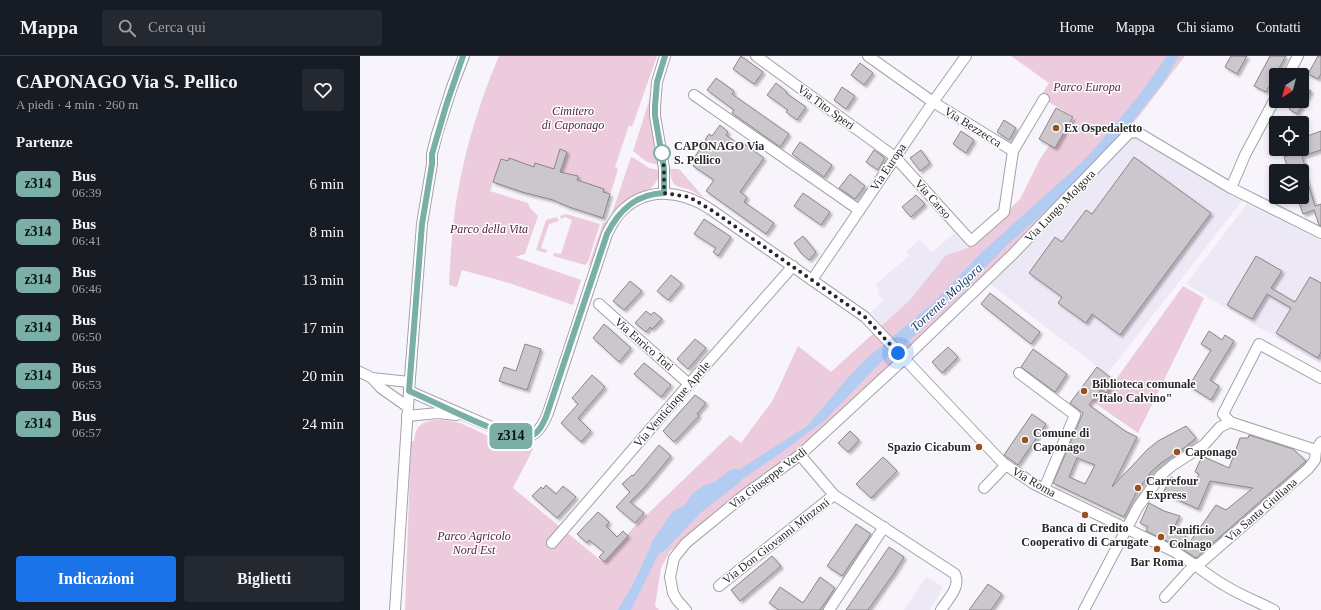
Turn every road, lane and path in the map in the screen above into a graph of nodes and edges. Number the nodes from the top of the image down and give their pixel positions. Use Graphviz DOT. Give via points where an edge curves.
graph roads {
  1 [pos="464,56"];
  2 [pos="665,56"];
  3 [pos="756,56"];
  4 [pos="868,56"];
  5 [pos="966,56"];
  6 [pos="1298,56"];
  7 [pos="1292,68"];
  8 [pos="694,95"];
  9 [pos="1044,99"];
  10 [pos="933,102"];
  11 [pos="1270,108"];
  12 [pos="1013,151"];
  13 [pos="895,157"];
  14 [pos="1231,188"];
  15 [pos="664,193"];
  16 [pos="859,210"];
  17 [pos="1321,233"];
  18 [pos="793,266"];
  19 [pos="812,280"];
  20 [pos="598,304"];
  21 [pos="901,356"];
  22 [pos="360,372"];
  23 [pos="1019,373"];
  24 [pos="372,378"];
  25 [pos="1321,378"];
  26 [pos="689,384"];
  27 [pos="409,386"];
  28 [pos="408,412"];
  29 [pos="468,417"];
  30 [pos="1230,422"];
  31 [pos="1318,446"];
  32 [pos="800,455"];
  33 [pos="1006,465"];
  34 [pos="984,488"];
  35 [pos="1044,489"];
  36 [pos="834,495"];
  37 [pos="884,527"];
  38 [pos="1126,528"];
  39 [pos="552,543"];
  40 [pos="1196,565"];
  41 [pos="719,586"];
  42 [pos="1165,596"];
  43 [pos="396,608"];
  44 [pos="686,610"];
  45 [pos="829,610"];
  46 [pos="941,610"];
  47 [pos="1084,610"];
  48 [pos="1274,610"];
  1 -- 27 [label="street" via="432,154 422,224"];
  2 -- 15 [label="street" via="657,82 655,106 664,168"];
  3 -- 13 [label="street, Via Tito Speri"];
  4 -- 10 [label="street, Via Bezzecca"];
  5 -- 10 [label="street, Via Europa"];
  6 -- 7 [label="street"];
  8 -- 16 [label="street"];
  9 -- 12 [label="street"];
  10 -- 12 [label="street, Via Bezzecca"];
  10 -- 13 [label="street, Via Europa"];
  11 -- 14 [label="street"];
  12 -- 13 [label="street, Via Carso" via="1004,212 971,241"];
  13 -- 16 [label="street, Via Europa"];
  14 -- 17 [label="street, Via Lungo Molgora"];
  14 -- 21 [label="street, Via Lungo Molgora" via="1137,132 1129,133 1012,255"];
  15 -- 18 [label="street, Via Roma" via="689,197"];
  15 -- 29 [label="street" via="639,199 628,206 613,222 548,413 538,431 528,437 514,436"];
  16 -- 19 [label="street, Via Europa"];
  18 -- 19 [label="street, Via Roma"];
  18 -- 26 [label="street, Via Venticinque Aprile"];
  19 -- 21 [label="street, Via Roma" via="865,317"];
  20 -- 26 [label="street, Via Enrico Toti"];
  21 -- 32 [label="street, Via Giuseppe Verdi"];
  21 -- 33 [label="street, Via Roma"];
  22 -- 24 [label="street"];
  23 -- 35 [label="street" via="1075,415"];
  24 -- 27 [label="street"];
  24 -- 28 [label="street"];
  25 -- 30 [label="street" via="1259,344 1223,414"];
  26 -- 39 [label="street, Via Venticinque Aprile"];
  27 -- 28 [label="street"];
  27 -- 29 [label="street"];
  28 -- 29 [label="street"];
  28 -- 43 [label="street"];
  30 -- 31 [label="street"];
  30 -- 38 [label="street" via="1220,427 1204,445 1173,464 1161,475 1144,496"];
  31 -- 40 [label="street, Via Santa Giuliana" via="1315,460 1308,469"];
  32 -- 36 [label="street"];
  32 -- 44 [label="street, Via Giuseppe Verdi" via="747,493 679,550 672,562 670,577 673,593"];
  33 -- 34 [label="street"];
  33 -- 35 [label="street, Via Roma"];
  35 -- 38 [label="street, Via Roma"];
  36 -- 37 [label="street"];
  36 -- 41 [label="street, Via Don Giovanni Minzoni"];
  37 -- 45 [label="street"];
  37 -- 46 [label="street" via="955,574 958,580 956,587"];
  38 -- 40 [label="street, Via Roma"];
  38 -- 47 [label="street"];
  40 -- 42 [label="street, Via Santa Giuliana"];
  40 -- 48 [label="street, Via Roma" via="1225,586"];
}
